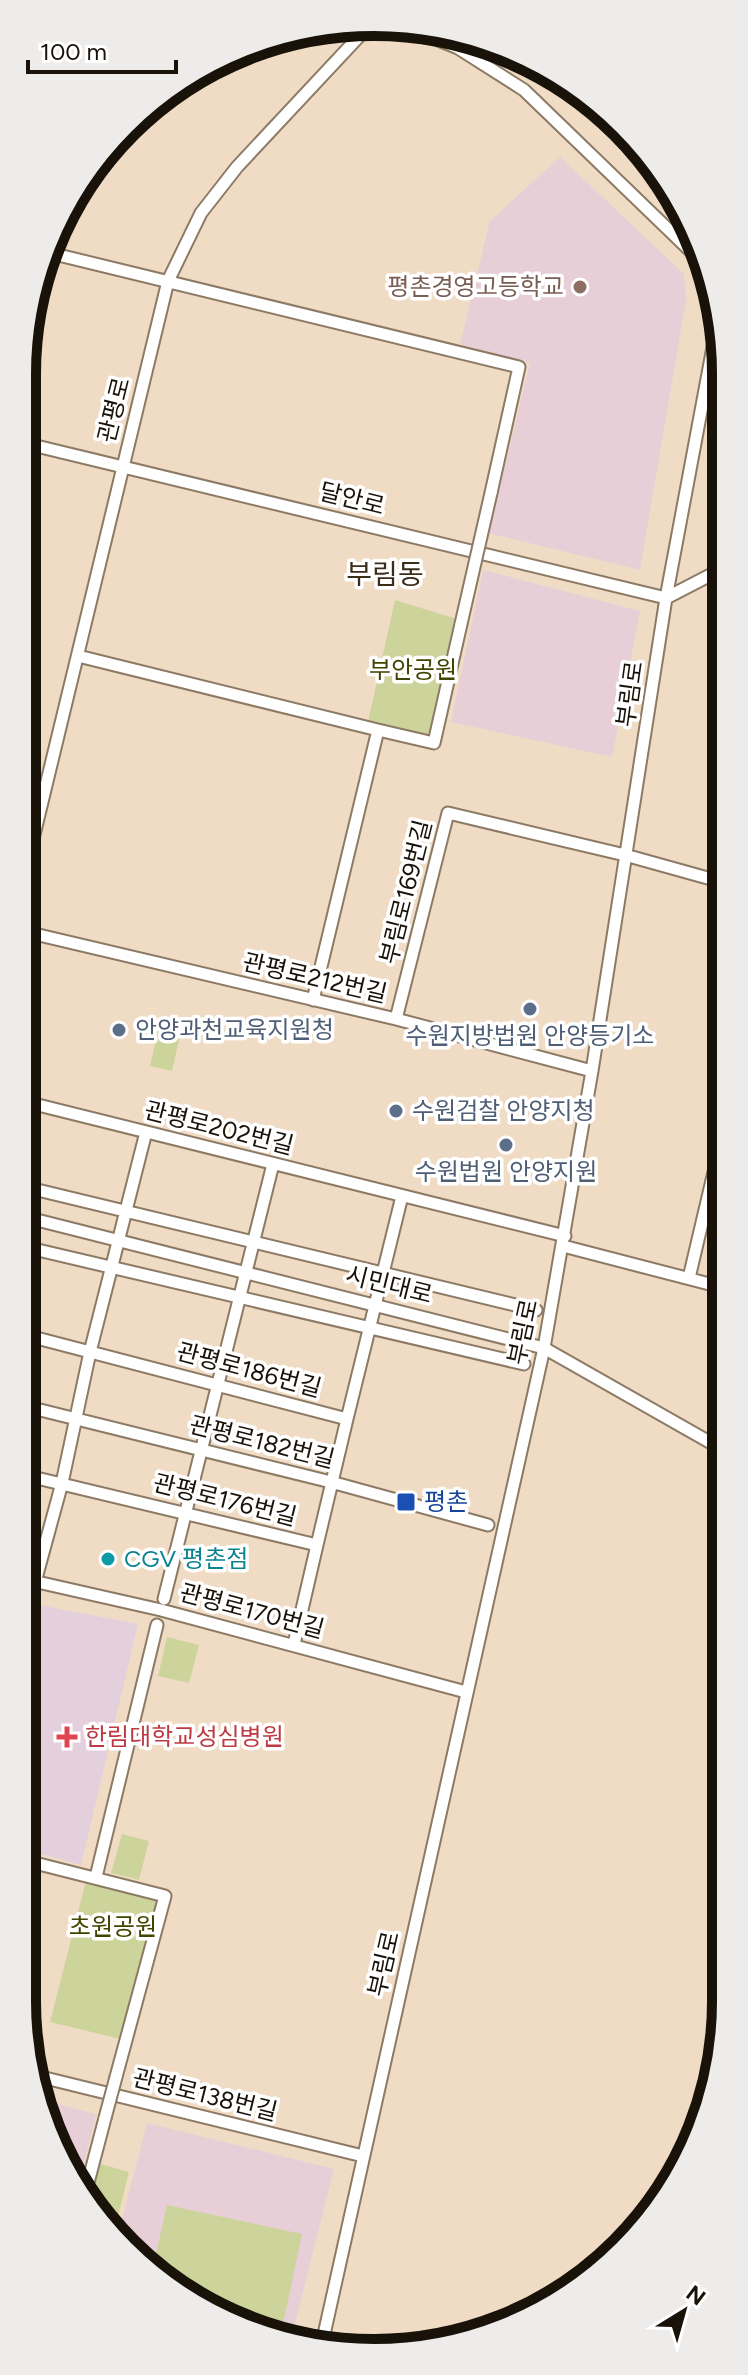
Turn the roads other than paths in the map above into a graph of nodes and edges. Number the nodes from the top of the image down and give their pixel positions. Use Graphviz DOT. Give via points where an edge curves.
graph roads {
  1 [pos="359,37"];
  2 [pos="451,45"];
  3 [pos="687,248"];
  4 [pos="58,255"];
  5 [pos="168,281"];
  6 [pos="711,357"];
  7 [pos="36,446"];
  8 [pos="123,466"];
  9 [pos="712,574"];
  10 [pos="666,598"];
  11 [pos="78,656"];
  12 [pos="378,730"];
  13 [pos="36,827"];
  14 [pos="625,855"];
  15 [pos="712,879"];
  16 [pos="36,934"];
  17 [pos="313,1000"];
  18 [pos="396,1019"];
  19 [pos="592,1071"];
  20 [pos="36,1104"];
  21 [pos="146,1132"];
  22 [pos="273,1164"];
  23 [pos="712,1180"];
  24 [pos="36,1190"];
  25 [pos="402,1196"];
  26 [pos="126,1211"];
  27 [pos="36,1220"];
  28 [pos="118,1241"];
  29 [pos="564,1241"];
  30 [pos="253,1242"];
  31 [pos="36,1250"];
  32 [pos="111,1267"];
  33 [pos="246,1272"];
  34 [pos="384,1274"];
  35 [pos="689,1278"];
  36 [pos="712,1284"];
  37 [pos="240,1297"];
  38 [pos="377,1305"];
  39 [pos="536,1310"];
  40 [pos="370,1328"];
  41 [pos="36,1338"];
  42 [pos="544,1348"];
  43 [pos="90,1352"];
  44 [pos="524,1364"];
  45 [pos="219,1386"];
  46 [pos="36,1409"];
  47 [pos="74,1418"];
  48 [pos="347,1419"];
  49 [pos="712,1443"];
  50 [pos="203,1450"];
  51 [pos="36,1478"];
  52 [pos="331,1482"];
  53 [pos="62,1483"];
  54 [pos="186,1514"];
  55 [pos="488,1525"];
  56 [pos="317,1545"];
  57 [pos="36,1563"];
  58 [pos="36,1582"];
  59 [pos="164,1599"];
  60 [pos="157,1625"];
  61 [pos="294,1644"];
  62 [pos="466,1692"];
  63 [pos="36,1863"];
  64 [pos="96,1877"];
  65 [pos="45,2078"];
  66 [pos="363,2156"];
  67 [pos="88,2182"];
  68 [pos="324,2335"];
  1 -- 5 [label="street, 관평로" via="201,213"];
  2 -- 3 [label="street" via="524,90"];
  4 -- 5 [label="street"];
  5 -- 8 [label="street, 관평로"];
  5 -- 12 [label="street, bridge" via="519,367 434,743"];
  6 -- 10 [label="street, 부림로"];
  7 -- 8 [label="street, 달안로"];
  8 -- 10 [label="street, 달안로"];
  8 -- 11 [label="street, 관평로"];
  9 -- 10 [label="street"];
  10 -- 14 [label="street, 부림로"];
  11 -- 12 [label="street"];
  11 -- 13 [label="street, 관평로"];
  12 -- 17 [label="street"];
  14 -- 15 [label="street"];
  14 -- 18 [label="street, 부림로169번길" via="448,813"];
  14 -- 19 [label="street, 부림로"];
  16 -- 17 [label="street, 관평로212번길"];
  17 -- 18 [label="street, 관평로212번길"];
  18 -- 19 [label="street, 관평로212번길"];
  19 -- 29 [label="street, 부림로"];
  20 -- 21 [label="street, 관평로202번길"];
  21 -- 22 [label="street, 관평로202번길"];
  21 -- 26 [label="street"];
  22 -- 25 [label="street, 관평로202번길"];
  22 -- 30 [label="street"];
  23 -- 35 [label="street"];
  24 -- 26 [label="street"];
  25 -- 29 [label="street, 관평로202번길"];
  25 -- 34 [label="street"];
  26 -- 28 [label="street"];
  26 -- 30 [label="street"];
  27 -- 28 [label="street, 시민대로"];
  28 -- 32 [label="street"];
  28 -- 33 [label="street, 시민대로"];
  29 -- 35 [label="street, 관평로202번길"];
  29 -- 42 [label="street, 부림로"];
  30 -- 33 [label="street"];
  30 -- 34 [label="street"];
  31 -- 32 [label="street"];
  32 -- 37 [label="street"];
  32 -- 43 [label="street"];
  33 -- 37 [label="street"];
  33 -- 38 [label="street, 시민대로"];
  34 -- 38 [label="street"];
  34 -- 39 [label="street"];
  35 -- 36 [label="street, 관평로202번길"];
  37 -- 40 [label="street"];
  37 -- 45 [label="street"];
  38 -- 40 [label="street, 관평로186번길"];
  38 -- 42 [label="street, 시민대로"];
  40 -- 44 [label="street"];
  40 -- 48 [label="street, 관평로186번길"];
  41 -- 43 [label="street, 관평로186번길"];
  42 -- 49 [label="street, 시민대로"];
  42 -- 62 [label="street, 부림로"];
  43 -- 45 [label="street, 관평로186번길"];
  43 -- 47 [label="street"];
  45 -- 48 [label="street, 관평로186번길"];
  45 -- 50 [label="street"];
  46 -- 47 [label="street, 관평로182번길"];
  47 -- 50 [label="street, 관평로182번길"];
  47 -- 53 [label="street"];
  48 -- 52 [label="street"];
  50 -- 52 [label="street, 관평로182번길"];
  50 -- 54 [label="street"];
  51 -- 53 [label="street, 관평로176번길"];
  52 -- 55 [label="street, 관평로182번길"];
  52 -- 56 [label="street"];
  53 -- 54 [label="street, 관평로176번길"];
  53 -- 57 [label="street"];
  54 -- 56 [label="street, 관평로176번길"];
  54 -- 59 [label="street"];
  56 -- 61 [label="street, 관평로176번길"];
  58 -- 61 [label="street, 관평로170번길"];
  60 -- 64 [label="street"];
  61 -- 62 [label="street, 관평로170번길"];
  62 -- 66 [label="street, 부림로"];
  63 -- 64 [label="street"];
  64 -- 67 [label="street, bridge" via="165,1896"];
  65 -- 66 [label="street, 관평로138번길"];
  66 -- 68 [label="street, 부림로"];
}
